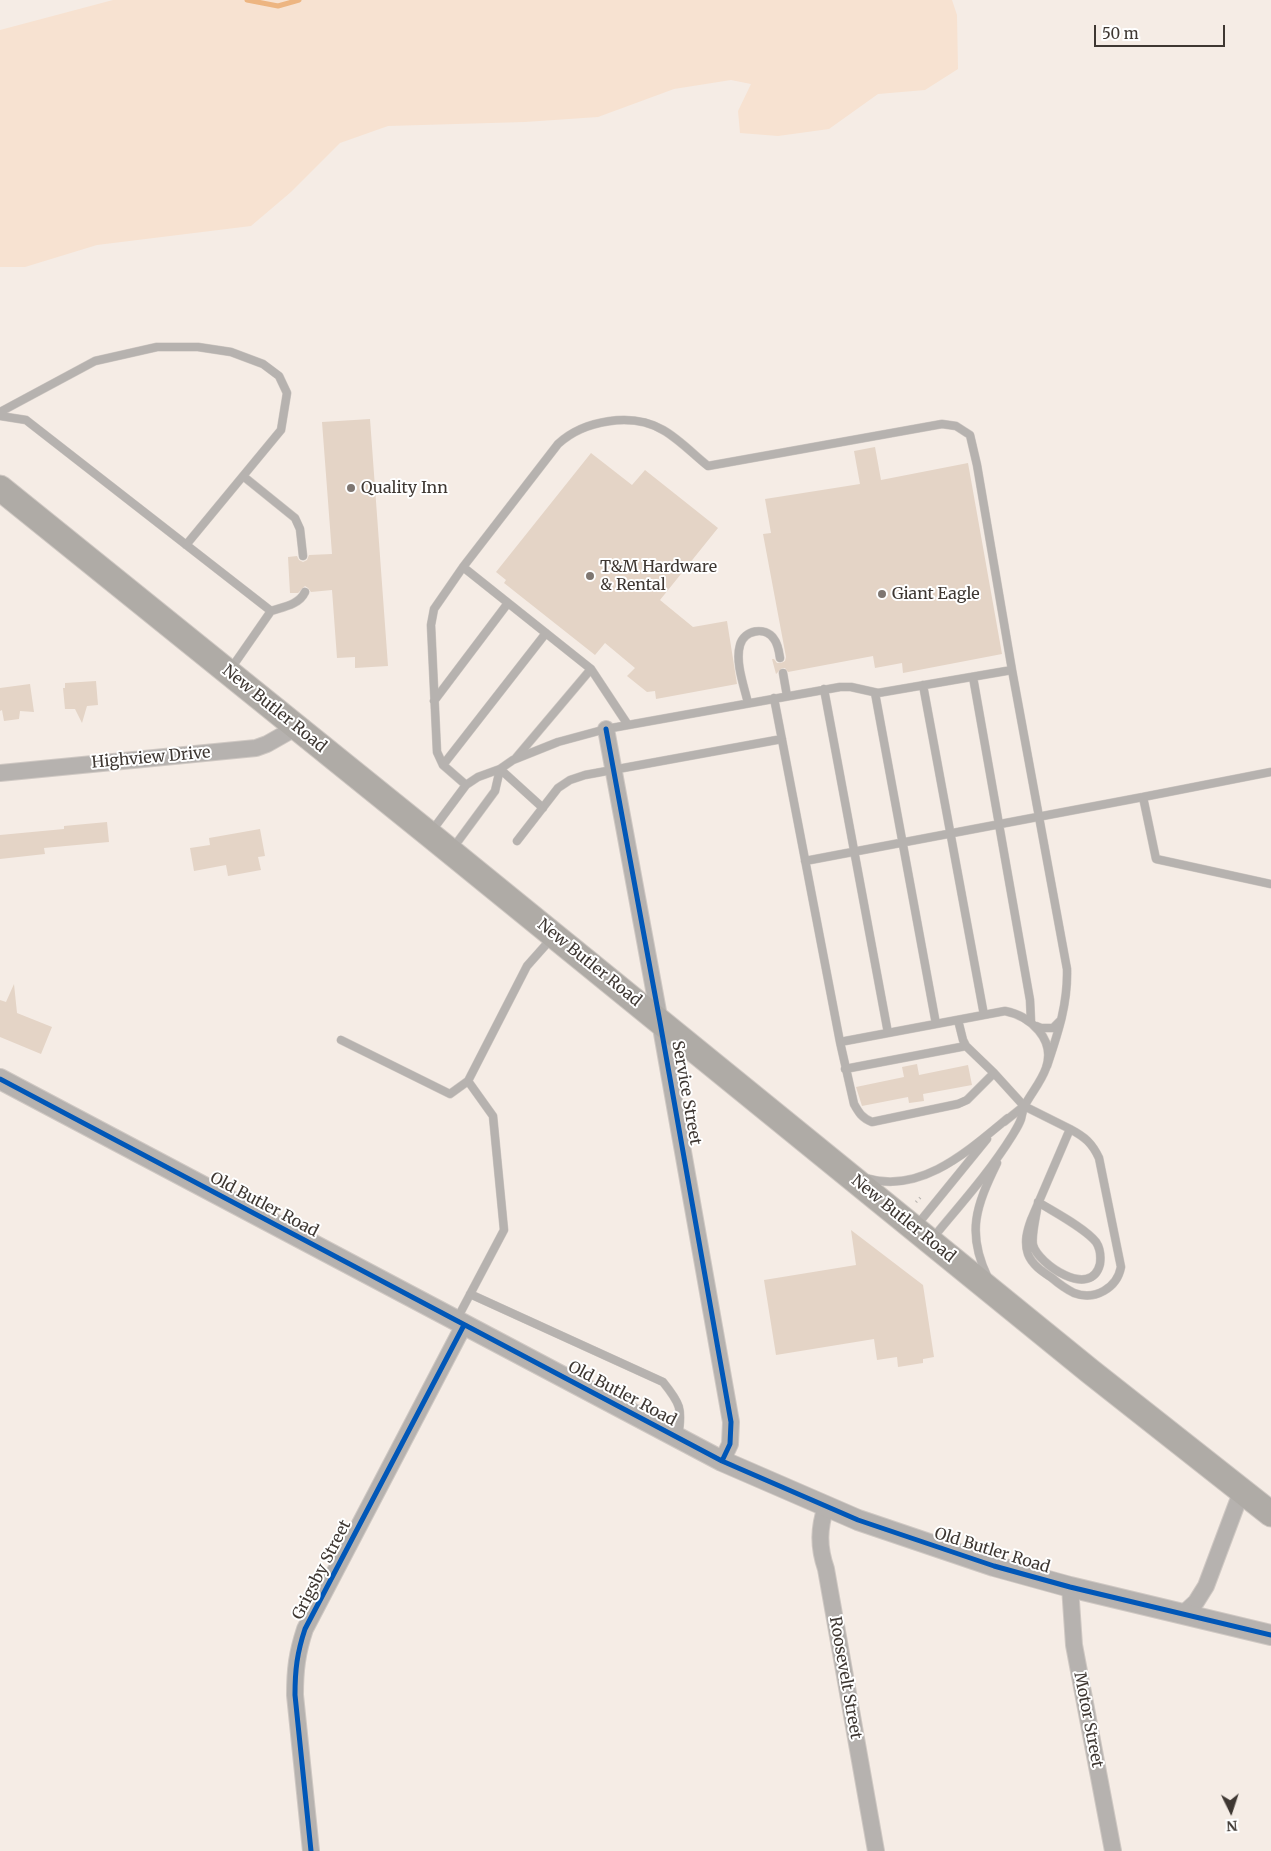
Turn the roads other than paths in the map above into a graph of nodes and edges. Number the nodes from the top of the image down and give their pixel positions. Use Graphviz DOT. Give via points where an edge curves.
graph roads {
  1 [pos="0,412"];
  2 [pos="0,416"];
  3 [pos="243,476"];
  4 [pos="0,488"];
  5 [pos="186,545"];
  6 [pos="303,556"];
  7 [pos="463,567"];
  8 [pos="305,592"];
  9 [pos="508,603"];
  10 [pos="271,611"];
  11 [pos="546,633"];
  12 [pos="780,658"];
  13 [pos="591,668"];
  14 [pos="1012,670"];
  15 [pos="228,672"];
  16 [pos="783,673"];
  17 [pos="972,677"];
  18 [pos="923,686"];
  19 [pos="824,689"];
  20 [pos="875,693"];
  21 [pos="787,696"];
  22 [pos="774,698"];
  23 [pos="434,701"];
  24 [pos="748,703"];
  25 [pos="628,725"];
  26 [pos="297,727"];
  27 [pos="606,729"];
  28 [pos="782,739"];
  29 [pos="513,760"];
  30 [pos="443,765"];
  31 [pos="500,769"];
  32 [pos="614,770"];
  33 [pos="1271,772"];
  34 [pos="0,773"];
  35 [pos="466,785"];
  36 [pos="1143,797"];
  37 [pos="543,808"];
  38 [pos="1039,816"];
  39 [pos="999,824"];
  40 [pos="950,833"];
  41 [pos="429,834"];
  42 [pos="517,841"];
  43 [pos="902,842"];
  44 [pos="450,851"];
  45 [pos="854,852"];
  46 [pos="805,861"];
  47 [pos="1271,884"];
  48 [pos="554,936"];
  49 [pos="984,1015"];
  50 [pos="1062,1018"];
  51 [pos="958,1020"];
  52 [pos="660,1022"];
  53 [pos="1033,1023"];
  54 [pos="936,1024"];
  55 [pos="888,1033"];
  56 [pos="341,1040"];
  57 [pos="840,1042"];
  58 [pos="966,1046"];
  59 [pos="1047,1066"];
  60 [pos="845,1069"];
  61 [pos="994,1073"];
  62 [pos="0,1079"];
  63 [pos="468,1081"];
  64 [pos="1024,1106"];
  65 [pos="1008,1118"];
  66 [pos="1070,1129"];
  67 [pos="1007,1144"];
  68 [pos="834,1162"];
  69 [pos="1038,1202"];
  70 [pos="922,1235"];
  71 [pos="470,1294"];
  72 [pos="1013,1309"];
  73 [pos="460,1322"];
  74 [pos="678,1438"];
  75 [pos="722,1461"];
  76 [pos="1242,1490"];
  77 [pos="826,1506"];
  78 [pos="1271,1514"];
  79 [pos="1070,1587"];
  80 [pos="1183,1614"];
  81 [pos="1271,1634"];
  82 [pos="311,1851"];
  83 [pos="876,1851"];
  84 [pos="1113,1851"];
  1 -- 3 [label="lane" via="95,360 156,347 198,347 231,352 263,364 279,376 287,393 281,430"];
  2 -- 5 [label="lane" via="26,420"];
  3 -- 5 [label="lane"];
  3 -- 6 [label="lane" via="295,518 300,529"];
  4 -- 15 [label="main road, New Butler Road"];
  5 -- 10 [label="lane"];
  7 -- 9 [label="lane"];
  7 -- 14 [label="lane" via="558,444 580,429 615,420 647,423 664,430 708,466 942,424 956,426 970,435 977,465"];
  7 -- 23 [label="lane" via="434,609 431,625"];
  8 -- 10 [label="lane" via="291,605"];
  9 -- 11 [label="lane"];
  9 -- 23 [label="lane"];
  10 -- 15 [label="lane"];
  11 -- 13 [label="lane"];
  11 -- 30 [label="lane"];
  12 -- 24 [label="lane" via="775,640 769,634 754,631 741,641 739,657"];
  13 -- 25 [label="lane"];
  13 -- 29 [label="lane"];
  14 -- 17 [label="lane"];
  14 -- 38 [label="lane"];
  15 -- 26 [label="main road, New Butler Road"];
  16 -- 21 [label="lane"];
  17 -- 18 [label="lane"];
  17 -- 39 [label="lane"];
  18 -- 20 [label="lane"];
  18 -- 40 [label="lane"];
  19 -- 20 [label="lane" via="851,687"];
  19 -- 21 [label="lane"];
  19 -- 45 [label="lane"];
  20 -- 43 [label="lane"];
  21 -- 22 [label="lane"];
  22 -- 24 [label="lane"];
  22 -- 28 [label="lane"];
  23 -- 30 [label="lane" via="437,752"];
  24 -- 25 [label="lane"];
  25 -- 27 [label="lane"];
  26 -- 34 [label="street, Highview Drive" via="256,748"];
  26 -- 41 [label="main road, New Butler Road"];
  27 -- 29 [label="lane" via="558,742"];
  27 -- 32 [label="street, Service Street"];
  28 -- 32 [label="lane"];
  28 -- 46 [label="lane"];
  29 -- 31 [label="lane"];
  30 -- 35 [label="lane"];
  31 -- 35 [label="lane"];
  31 -- 37 [label="lane"];
  31 -- 44 [label="lane" via="495,791"];
  32 -- 37 [label="lane" via="570,780 558,788"];
  32 -- 52 [label="street, Service Street"];
  33 -- 36 [label="lane"];
  35 -- 41 [label="lane"];
  36 -- 38 [label="lane"];
  36 -- 47 [label="lane" via="1156,859"];
  37 -- 42 [label="lane"];
  38 -- 39 [label="lane"];
  38 -- 50 [label="lane" via="1067,969 1068,986"];
  39 -- 40 [label="lane"];
  39 -- 53 [label="lane"];
  40 -- 43 [label="lane"];
  40 -- 49 [label="lane"];
  41 -- 44 [label="main road, New Butler Road"];
  43 -- 45 [label="lane"];
  43 -- 54 [label="lane"];
  44 -- 48 [label="main road, New Butler Road"];
  45 -- 46 [label="lane"];
  45 -- 55 [label="lane"];
  46 -- 57 [label="lane"];
  48 -- 52 [label="main road, New Butler Road"];
  48 -- 63 [label="lane" via="528,966"];
  49 -- 51 [label="lane"];
  49 -- 53 [label="lane" via="1005,1010"];
  50 -- 53 [label="lane" via="1053,1028 1041,1028"];
  50 -- 59 [label="lane"];
  51 -- 54 [label="lane"];
  51 -- 58 [label="lane"];
  52 -- 68 [label="main road, New Butler Road"];
  52 -- 75 [label="street, Service Street" via="730,1422 730,1444"];
  53 -- 59 [label="lane" via="1045,1041"];
  54 -- 55 [label="lane"];
  55 -- 57 [label="lane"];
  56 -- 63 [label="lane" via="450,1094"];
  57 -- 60 [label="lane"];
  58 -- 60 [label="lane"];
  58 -- 61 [label="lane"];
  59 -- 64 [label="lane"];
  60 -- 61 [label="lane" via="858,1113 872,1122 958,1104 967,1100"];
  61 -- 64 [label="lane"];
  62 -- 73 [label="street, Old Butler Road"];
  63 -- 71 [label="lane" via="493,1116 504,1230"];
  64 -- 65 [label="lane"];
  64 -- 66 [label="lane"];
  64 -- 67 [label="lane"];
  65 -- 68 [label="lane" via="963,1154 936,1171 912,1179 873,1180 856,1175"];
  65 -- 70 [label="lane" via="991,1134"];
  66 -- 69 [label="lane"];
  66 -- 69 [label="lane" via="1087,1138 1099,1158 1122,1267 1113,1285 1095,1294 1075,1293 1040,1270 1028,1254 1026,1233"];
  67 -- 70 [label="lane"];
  67 -- 72 [label="lane" via="986,1185 974,1230 981,1264 997,1291"];
  68 -- 70 [label="main road, New Butler Road"];
  69 -- 69 [label="lane" via="1033,1235 1037,1252 1069,1278 1088,1279 1094,1275 1101,1258 1096,1242"];
  70 -- 72 [label="main road, New Butler Road"];
  71 -- 73 [label="lane"];
  71 -- 74 [label="lane" via="664,1382 676,1398 681,1416"];
  72 -- 76 [label="main road, New Butler Road"];
  73 -- 74 [label="street, Old Butler Road"];
  73 -- 82 [label="street, Grigsby Street" via="305,1629 298,1653 295,1695"];
  74 -- 75 [label="street, Old Butler Road"];
  75 -- 77 [label="street, Old Butler Road"];
  76 -- 78 [label="main road, New Butler Road"];
  76 -- 80 [label="street" via="1206,1586"];
  77 -- 79 [label="street, Old Butler Road" via="926,1544"];
  77 -- 83 [label="street, Roosevelt Street" via="819,1537"];
  79 -- 80 [label="street, Old Butler Road"];
  79 -- 84 [label="street, Motor Street" via="1074,1645"];
  80 -- 81 [label="street, Old Butler Road"];
}
